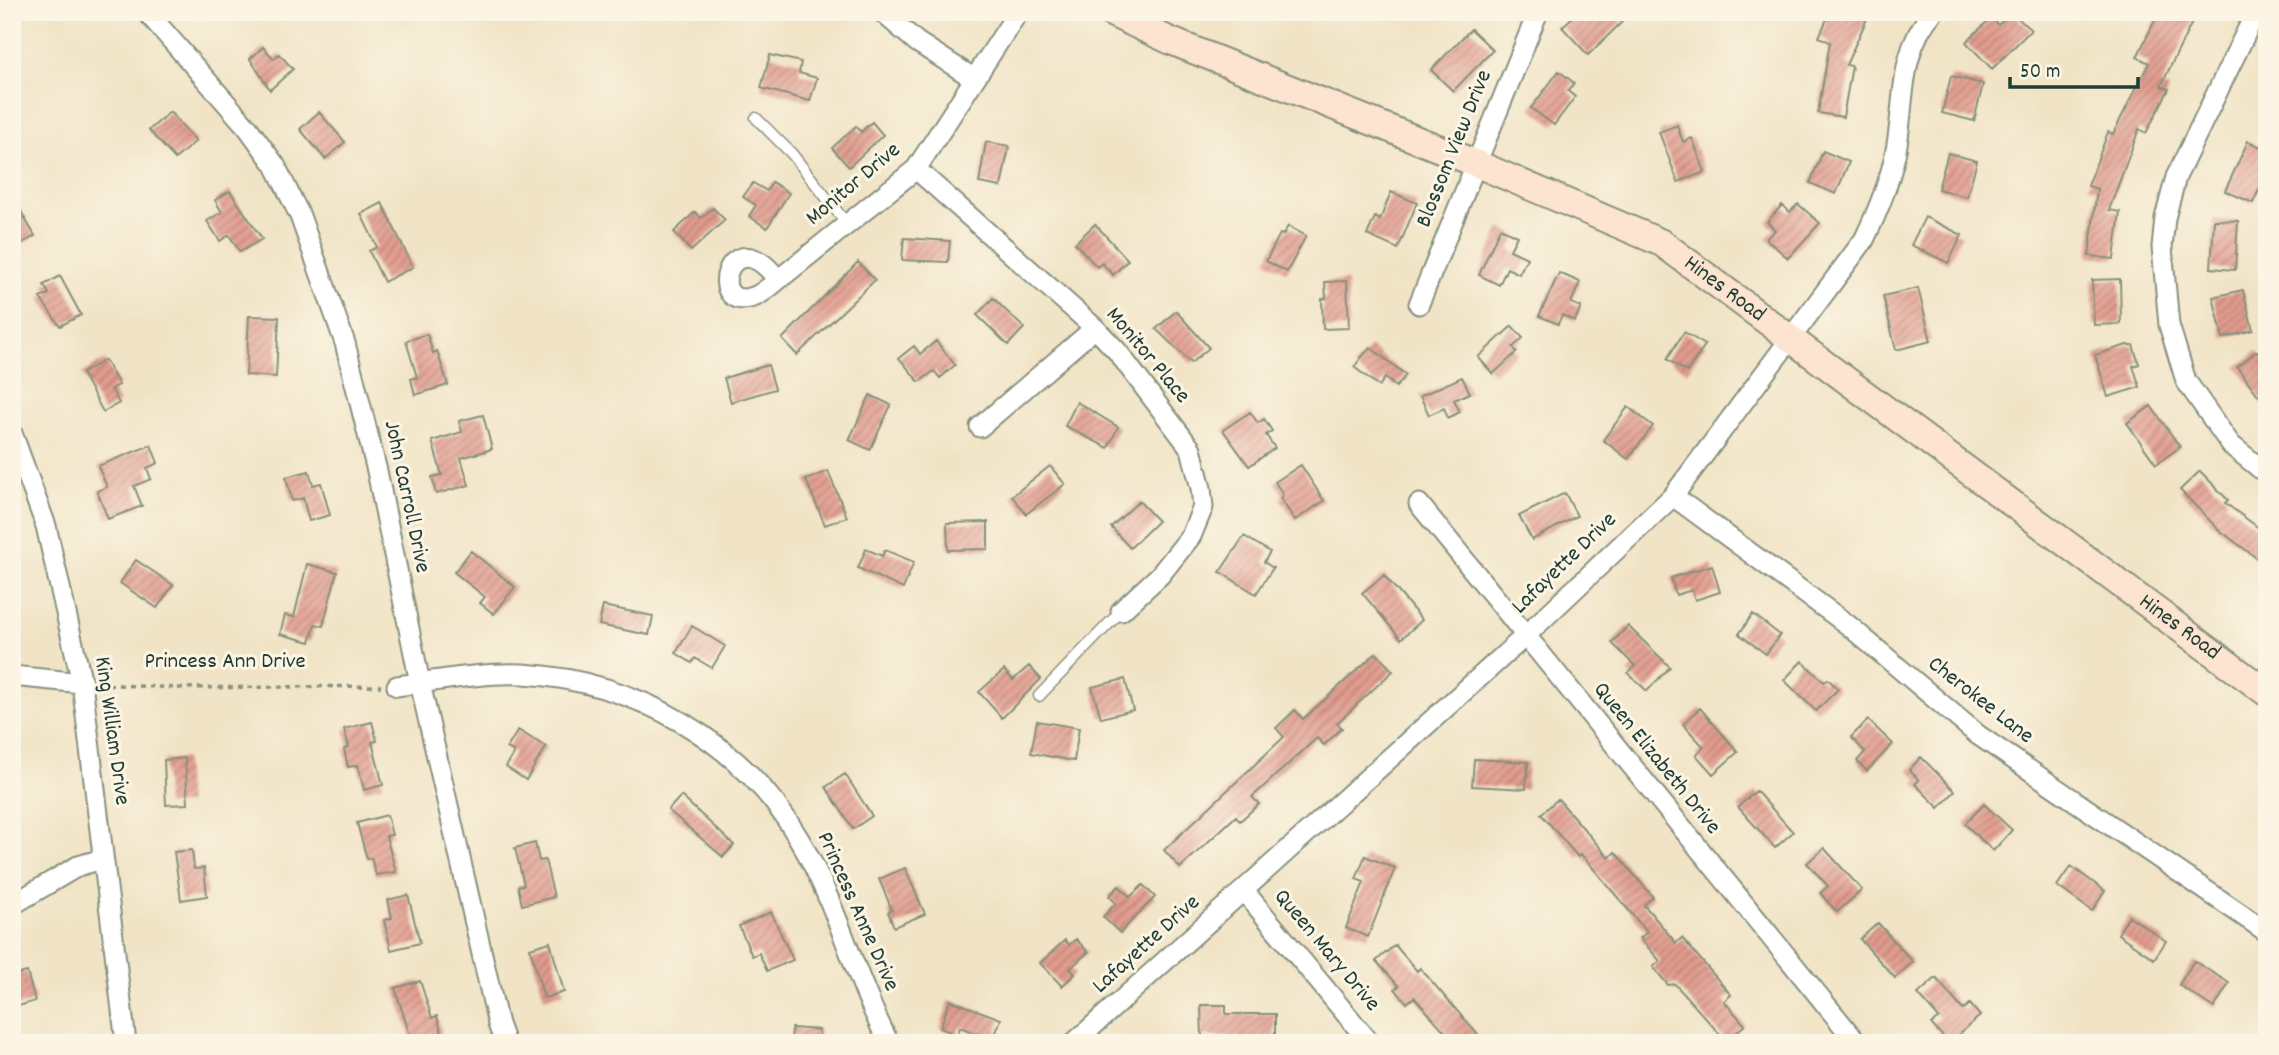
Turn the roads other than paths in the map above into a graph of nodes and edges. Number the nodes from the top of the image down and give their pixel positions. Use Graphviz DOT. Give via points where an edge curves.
graph roads {
  1 [pos="146,12"];
  2 [pos="881,12"];
  3 [pos="1018,12"];
  4 [pos="1109,12"];
  5 [pos="1538,12"];
  6 [pos="1934,12"];
  7 [pos="2256,12"];
  8 [pos="973,78"];
  9 [pos="756,118"];
  10 [pos="1475,163"];
  11 [pos="916,169"];
  12 [pos="847,224"];
  13 [pos="778,280"];
  14 [pos="1419,304"];
  15 [pos="1095,328"];
  16 [pos="1791,337"];
  17 [pos="980,427"];
  18 [pos="12,433"];
  19 [pos="2267,474"];
  20 [pos="1673,496"];
  21 [pos="1419,504"];
  22 [pos="1121,611"];
  23 [pos="1524,637"];
  24 [pos="12,676"];
  25 [pos="82,683"];
  26 [pos="420,683"];
  27 [pos="397,686"];
  28 [pos="2267,693"];
  29 [pos="1040,696"];
  30 [pos="102,859"];
  31 [pos="1244,891"];
  32 [pos="12,905"];
  33 [pos="2267,932"];
  34 [pos="126,1043"];
  35 [pos="505,1043"];
  36 [pos="889,1043"];
  37 [pos="1074,1043"];
  38 [pos="1370,1043"];
  39 [pos="1857,1043"];
  1 -- 26 [label="street, John Carroll Drive" via="248,128 275,165 300,216 345,343"];
  2 -- 8 [label="street"];
  3 -- 8 [label="street, Monitor Drive"];
  4 -- 10 [label="street, Hines Road"];
  5 -- 10 [label="street, Blossom View Drive"];
  6 -- 16 [label="street, Lafayette Drive" via="1924,23 1906,64 1895,154 1877,214 1864,240"];
  7 -- 19 [label="street" via="2176,177 2162,247 2169,325 2186,381 2231,445"];
  8 -- 11 [label="street, Monitor Drive"];
  9 -- 12 [label="lane"];
  10 -- 14 [label="street, Blossom View Drive"];
  10 -- 16 [label="street, Hines Road" via="1662,243"];
  11 -- 12 [label="street, Monitor Drive"];
  11 -- 15 [label="street, Monitor Place"];
  12 -- 13 [label="street, Monitor Drive"];
  15 -- 17 [label="street"];
  15 -- 22 [label="street, Monitor Place" via="1191,449 1203,508 1191,536 1160,575"];
  16 -- 20 [label="street, Lafayette Drive"];
  16 -- 28 [label="street, Hines Road"];
  18 -- 25 [label="street, King William Drive" via="47,526"];
  20 -- 23 [label="street, Lafayette Drive"];
  20 -- 33 [label="street, Cherokee Lane" via="1848,625 1978,735"];
  21 -- 23 [label="street, Queen Elizabeth Drive"];
  22 -- 29 [label="lane"];
  23 -- 31 [label="street, Lafayette Drive"];
  23 -- 39 [label="street, Queen Elizabeth Drive"];
  24 -- 25 [label="street"];
  25 -- 30 [label="street, King William Drive"];
  26 -- 27 [label="street, Princess Anne Drive"];
  26 -- 35 [label="street, John Carroll Drive"];
  26 -- 36 [label="street, Princess Anne Drive" via="522,674 596,685 658,708 721,748 771,798 799,839"];
  30 -- 32 [label="street" via="78,866"];
  30 -- 34 [label="street, King William Drive"];
  31 -- 37 [label="street, Lafayette Drive"];
  31 -- 38 [label="street, Queen Mary Drive"];
}
